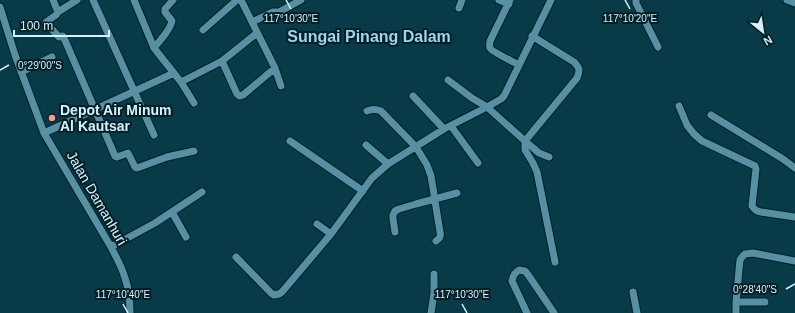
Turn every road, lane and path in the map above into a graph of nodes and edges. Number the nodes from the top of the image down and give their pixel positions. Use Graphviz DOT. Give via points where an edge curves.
graph roads {
  1 [pos="53,0"];
  2 [pos="77,0"];
  3 [pos="93,0"];
  4 [pos="134,0"];
  5 [pos="173,0"];
  6 [pos="236,0"];
  7 [pos="241,0"];
  8 [pos="300,0"];
  9 [pos="462,0"];
  10 [pos="499,0"];
  11 [pos="551,0"];
  12 [pos="636,0"];
  13 [pos="787,0"];
  14 [pos="510,2"];
  15 [pos="795,3"];
  16 [pos="0,7"];
  17 [pos="459,8"];
  18 [pos="58,12"];
  19 [pos="252,22"];
  20 [pos="203,30"];
  21 [pos="258,33"];
  22 [pos="532,36"];
  23 [pos="658,47"];
  24 [pos="154,48"];
  25 [pos="52,57"];
  26 [pos="222,61"];
  27 [pos="519,65"];
  28 [pos="275,68"];
  29 [pos="21,72"];
  30 [pos="174,73"];
  31 [pos="448,80"];
  32 [pos="181,82"];
  33 [pos="281,86"];
  34 [pos="135,92"];
  35 [pos="413,96"];
  36 [pos="194,103"];
  37 [pos="678,106"];
  38 [pos="487,107"];
  39 [pos="95,109"];
  40 [pos="367,111"];
  41 [pos="711,115"];
  42 [pos="448,127"];
  43 [pos="44,133"];
  44 [pos="154,135"];
  45 [pos="290,141"];
  46 [pos="525,141"];
  47 [pos="366,145"];
  48 [pos="416,147"];
  49 [pos="194,151"];
  50 [pos="549,158"];
  51 [pos="478,163"];
  52 [pos="388,164"];
  53 [pos="795,168"];
  54 [pos="363,191"];
  55 [pos="202,192"];
  56 [pos="457,193"];
  57 [pos="435,199"];
  58 [pos="172,212"];
  59 [pos="795,217"];
  60 [pos="317,224"];
  61 [pos="396,232"];
  62 [pos="331,234"];
  63 [pos="186,237"];
  64 [pos="436,241"];
  65 [pos="111,247"];
  66 [pos="236,257"];
  67 [pos="795,261"];
  68 [pos="555,262"];
  69 [pos="434,274"];
  70 [pos="633,292"];
  71 [pos="736,302"];
  72 [pos="765,302"];
  73 [pos="130,313"];
  74 [pos="431,313"];
  75 [pos="527,313"];
  76 [pos="554,313"];
  77 [pos="637,313"];
  78 [pos="736,313"];
  1 -- 18 [label="street"];
  2 -- 18 [label="street"];
  3 -- 34 [label="street"];
  4 -- 24 [label="street"];
  5 -- 24 [label="street" via="165,9 172,21 171,25"];
  6 -- 20 [label="street"];
  7 -- 19 [label="street"];
  8 -- 19 [label="street"];
  9 -- 17 [label="street"];
  10 -- 14 [label="street"];
  11 -- 22 [label="street"];
  12 -- 23 [label="street"];
  13 -- 15 [label="street"];
  14 -- 27 [label="street" via="490,41 490,48"];
  16 -- 29 [label="street, Jalan Damanhuri"];
  18 -- 39 [label="street" via="46,23 59,36 63,36"];
  19 -- 21 [label="street"];
  21 -- 26 [label="street"];
  21 -- 28 [label="street"];
  22 -- 27 [label="street"];
  22 -- 46 [label="street" via="574,62 579,72 577,78"];
  24 -- 30 [label="street"];
  25 -- 29 [label="street"];
  26 -- 28 [label="street" via="240,96"];
  26 -- 32 [label="street"];
  27 -- 38 [label="street" via="504,96"];
  28 -- 33 [label="street"];
  29 -- 43 [label="street, Jalan Damanhuri"];
  30 -- 32 [label="street"];
  30 -- 34 [label="street"];
  31 -- 38 [label="street"];
  32 -- 36 [label="street"];
  34 -- 39 [label="street"];
  34 -- 44 [label="street"];
  35 -- 42 [label="street"];
  37 -- 59 [label="street" via="694,134 702,141 755,166 752,206 756,211"];
  38 -- 42 [label="street"];
  38 -- 46 [label="street"];
  39 -- 43 [label="street"];
  39 -- 49 [label="street" via="115,156 128,152 136,168"];
  40 -- 48 [label="street" via="381,111"];
  41 -- 53 [label="street"];
  42 -- 48 [label="street"];
  42 -- 51 [label="street"];
  43 -- 65 [label="street, Jalan Damanhuri"];
  45 -- 54 [label="street"];
  46 -- 50 [label="street"];
  46 -- 68 [label="street" via="524,149 537,172"];
  47 -- 52 [label="street"];
  48 -- 52 [label="street"];
  48 -- 57 [label="street" via="430,170"];
  52 -- 54 [label="street" via="372,178"];
  54 -- 62 [label="street"];
  55 -- 58 [label="street"];
  56 -- 57 [label="street"];
  57 -- 61 [label="street" via="395,212 393,219"];
  57 -- 64 [label="street" via="440,236"];
  58 -- 63 [label="street"];
  58 -- 65 [label="street"];
  60 -- 62 [label="street"];
  62 -- 66 [label="street" via="279,294 270,293"];
  65 -- 73 [label="street, Jalan Damanhuri" via="126,278"];
  67 -- 71 [label="street" via="753,252 745,254 740,260"];
  69 -- 74 [label="street"];
  70 -- 77 [label="street"];
  71 -- 72 [label="street"];
  71 -- 78 [label="street"];
  75 -- 76 [label="street" via="512,281 515,272 519,270 525,271"];
}
